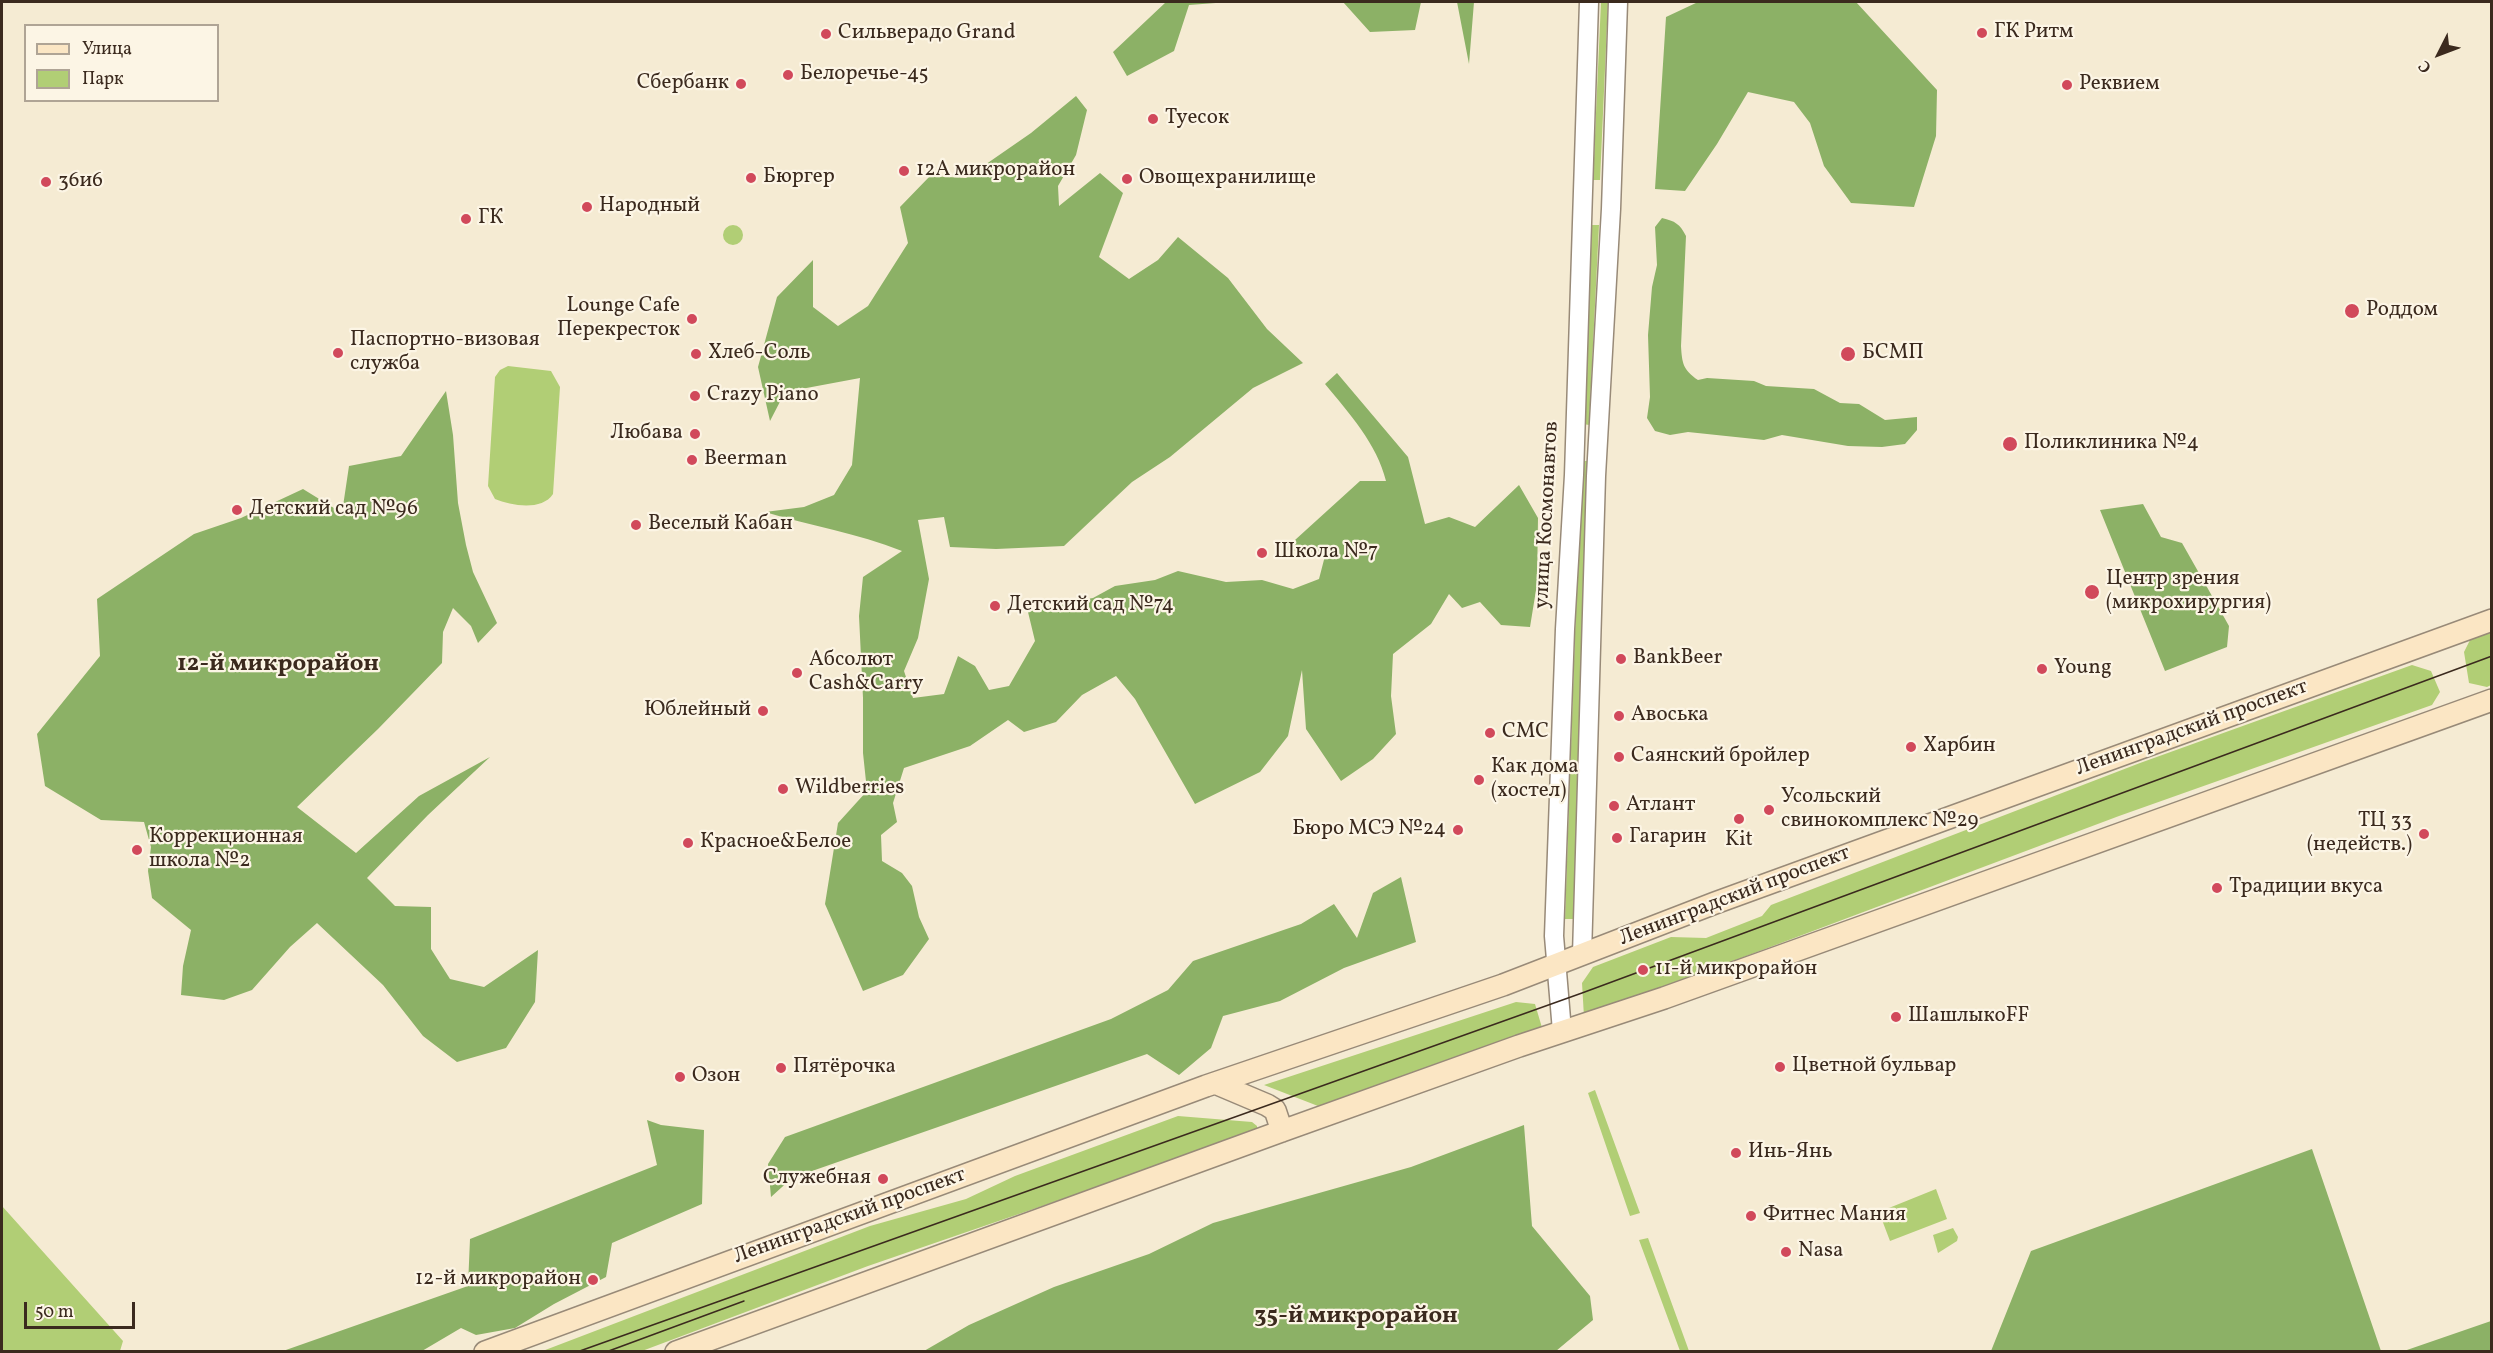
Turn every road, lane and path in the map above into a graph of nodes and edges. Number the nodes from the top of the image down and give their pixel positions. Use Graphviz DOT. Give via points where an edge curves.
graph roads {
  1 [pos="1589,2"];
  2 [pos="1618,2"];
  3 [pos="2492,620"];
  4 [pos="2492,700"];
  5 [pos="1582,955"];
  6 [pos="1557,965"];
  7 [pos="1562,1031"];
  8 [pos="1215,1083"];
  9 [pos="1282,1131"];
  10 [pos="485,1352"];
  11 [pos="676,1352"];
  1 -- 6 [label="street, улица Космонавтов" via="1554,936"];
  2 -- 5 [label="street" via="1596,476"];
  3 -- 5 [label="main road, Ленинградский проспект"];
  4 -- 7 [label="main road" via="1664,998"];
  5 -- 6 [label="main road, Ленинградский проспект"];
  6 -- 7 [label="street, улица Космонавтов"];
  6 -- 8 [label="main road, Ленинградский проспект"];
  7 -- 9 [label="main road"];
  8 -- 9 [label="main road" via="1275,1110"];
  8 -- 10 [label="main road, Ленинградский проспект"];
  9 -- 11 [label="main road"];
}
